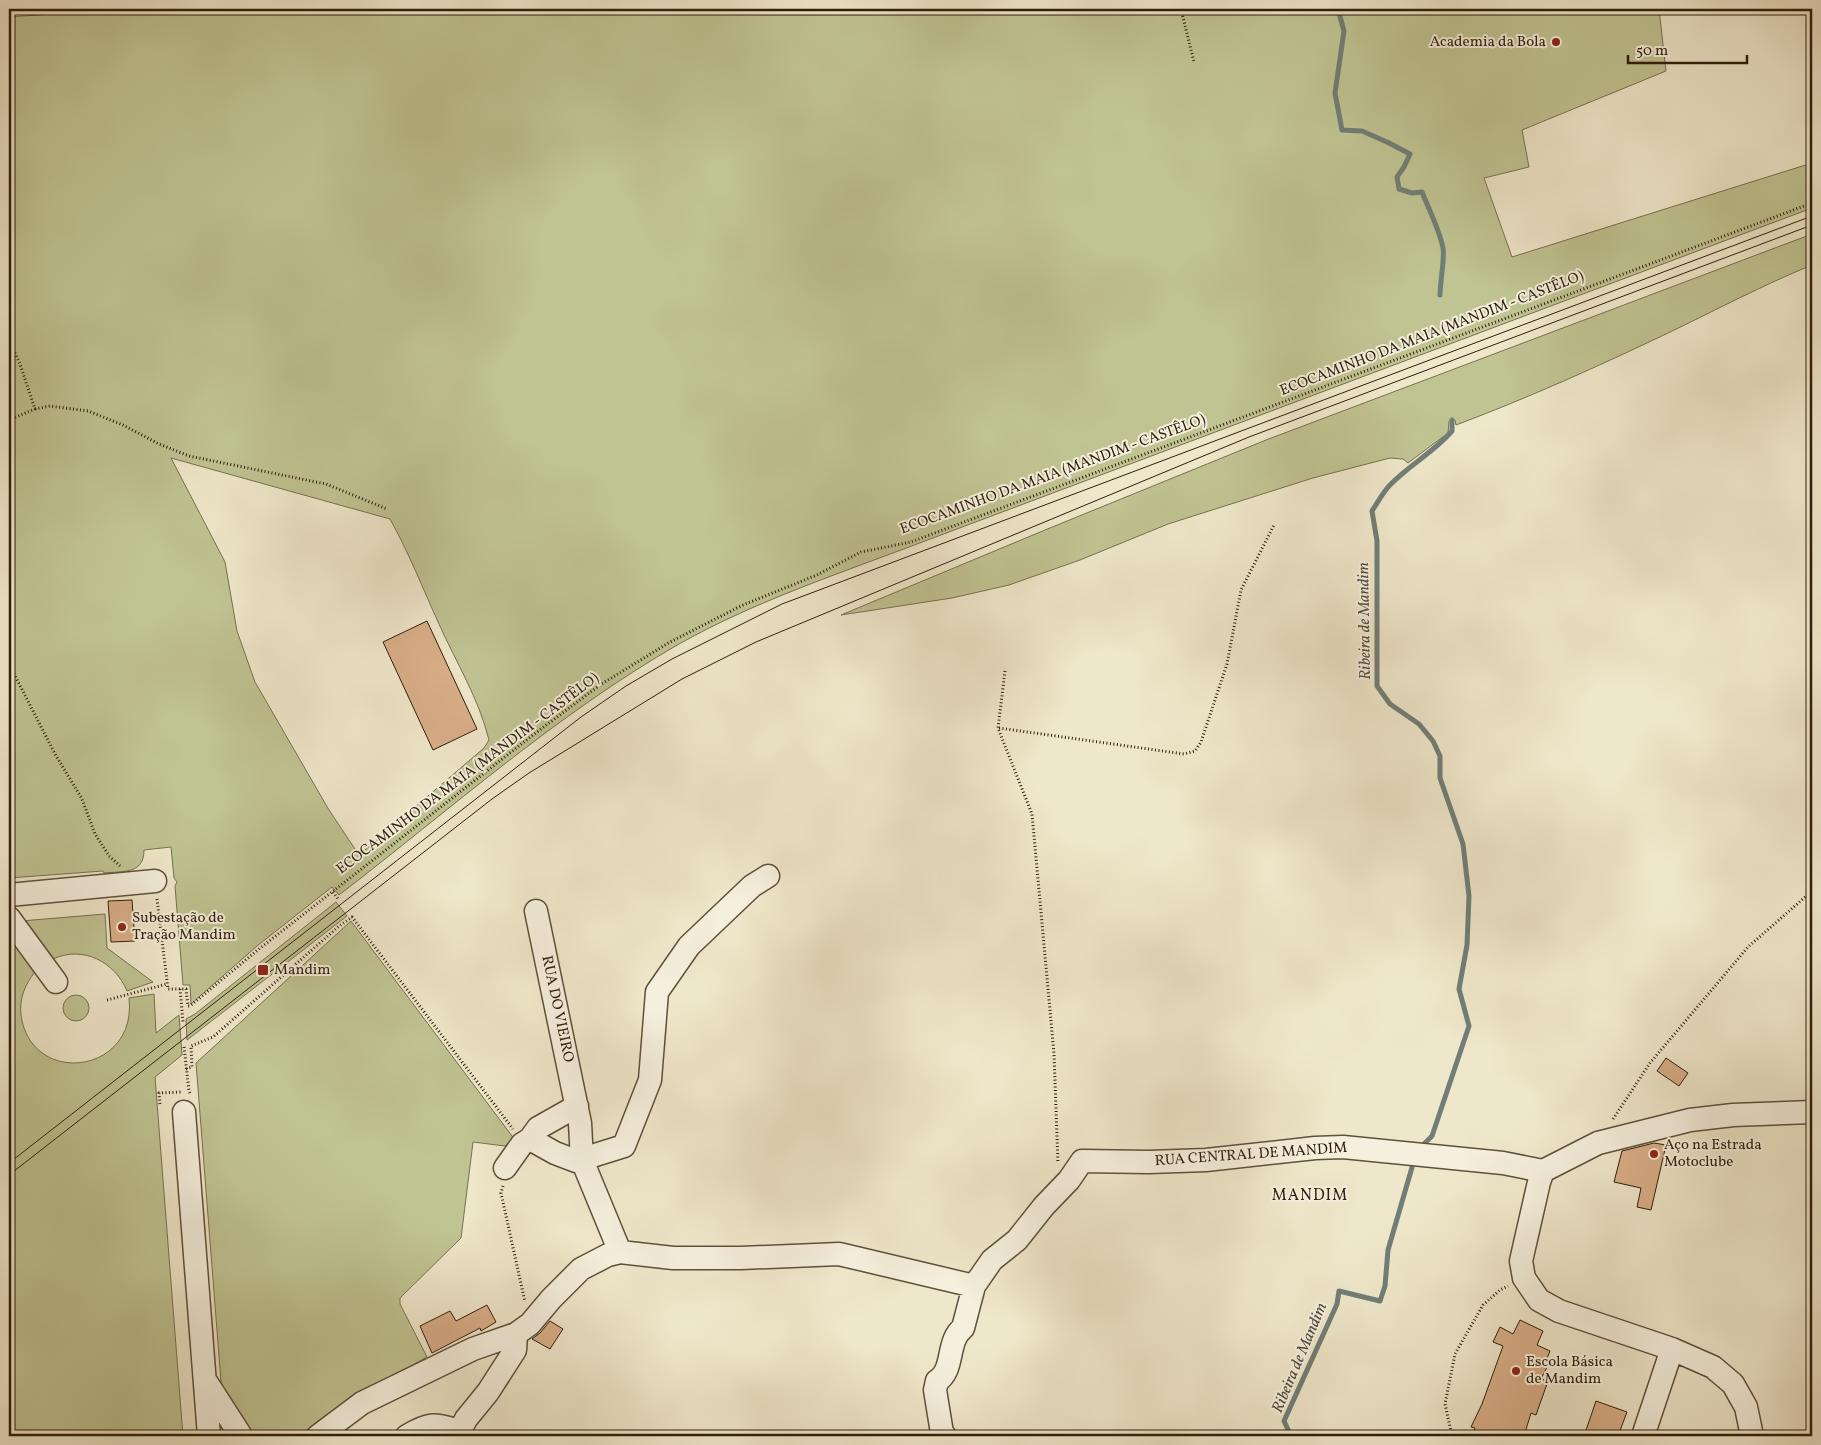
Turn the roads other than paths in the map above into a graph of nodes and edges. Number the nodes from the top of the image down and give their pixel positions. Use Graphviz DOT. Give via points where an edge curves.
graph roads {
  1 [pos="768,876"];
  2 [pos="156,888"];
  3 [pos="9,895"];
  4 [pos="536,911"];
  5 [pos="9,918"];
  6 [pos="56,982"];
  7 [pos="188,1100"];
  8 [pos="576,1106"];
  9 [pos="1812,1112"];
  10 [pos="530,1139"];
  11 [pos="582,1160"];
  12 [pos="505,1168"];
  13 [pos="1543,1171"];
  14 [pos="620,1252"];
  15 [pos="974,1286"];
  16 [pos="523,1329"];
  17 [pos="1672,1349"];
  18 [pos="205,1380"];
  19 [pos="459,1434"];
  20 [pos="209,1436"];
  21 [pos="241,1436"];
  22 [pos="318,1436"];
  23 [pos="407,1436"];
  24 [pos="945,1436"];
  25 [pos="1643,1436"];
  26 [pos="1752,1436"];
  1 -- 11 [label="street" via="752,886 689,946 657,992 650,1080 624,1146"];
  2 -- 3 [label="street"];
  4 -- 8 [label="street, RUA DO VIEIRO"];
  5 -- 6 [label="street"];
  7 -- 18 [label="street"];
  8 -- 10 [label="street" via="538,1128"];
  8 -- 11 [label="street, RUA DO VIEIRO"];
  9 -- 13 [label="street" via="1690,1120 1598,1143"];
  10 -- 11 [label="street" via="555,1153"];
  10 -- 12 [label="street" via="522,1144"];
  11 -- 14 [label="street, RUA DO VIEIRO"];
  13 -- 15 [label="street, RUA CENTRAL DE MANDIM" via="1503,1163 1344,1147 1206,1160 1082,1161 1017,1240 992,1260"];
  13 -- 17 [label="street" via="1521,1261 1524,1278 1539,1300 1559,1311"];
  14 -- 15 [label="street" via="673,1258 839,1254"];
  14 -- 16 [label="street" via="581,1269"];
  15 -- 24 [label="street" via="963,1328 952,1345 943,1378 935,1390"];
  16 -- 19 [label="street" via="515,1350"];
  16 -- 22 [label="street" via="473,1349 362,1403"];
  17 -- 25 [label="street"];
  17 -- 26 [label="street" via="1713,1367 1733,1384 1746,1407"];
  18 -- 20 [label="street"];
  18 -- 21 [label="street"];
  19 -- 23 [label="street" via="438,1425 424,1426"];
}
